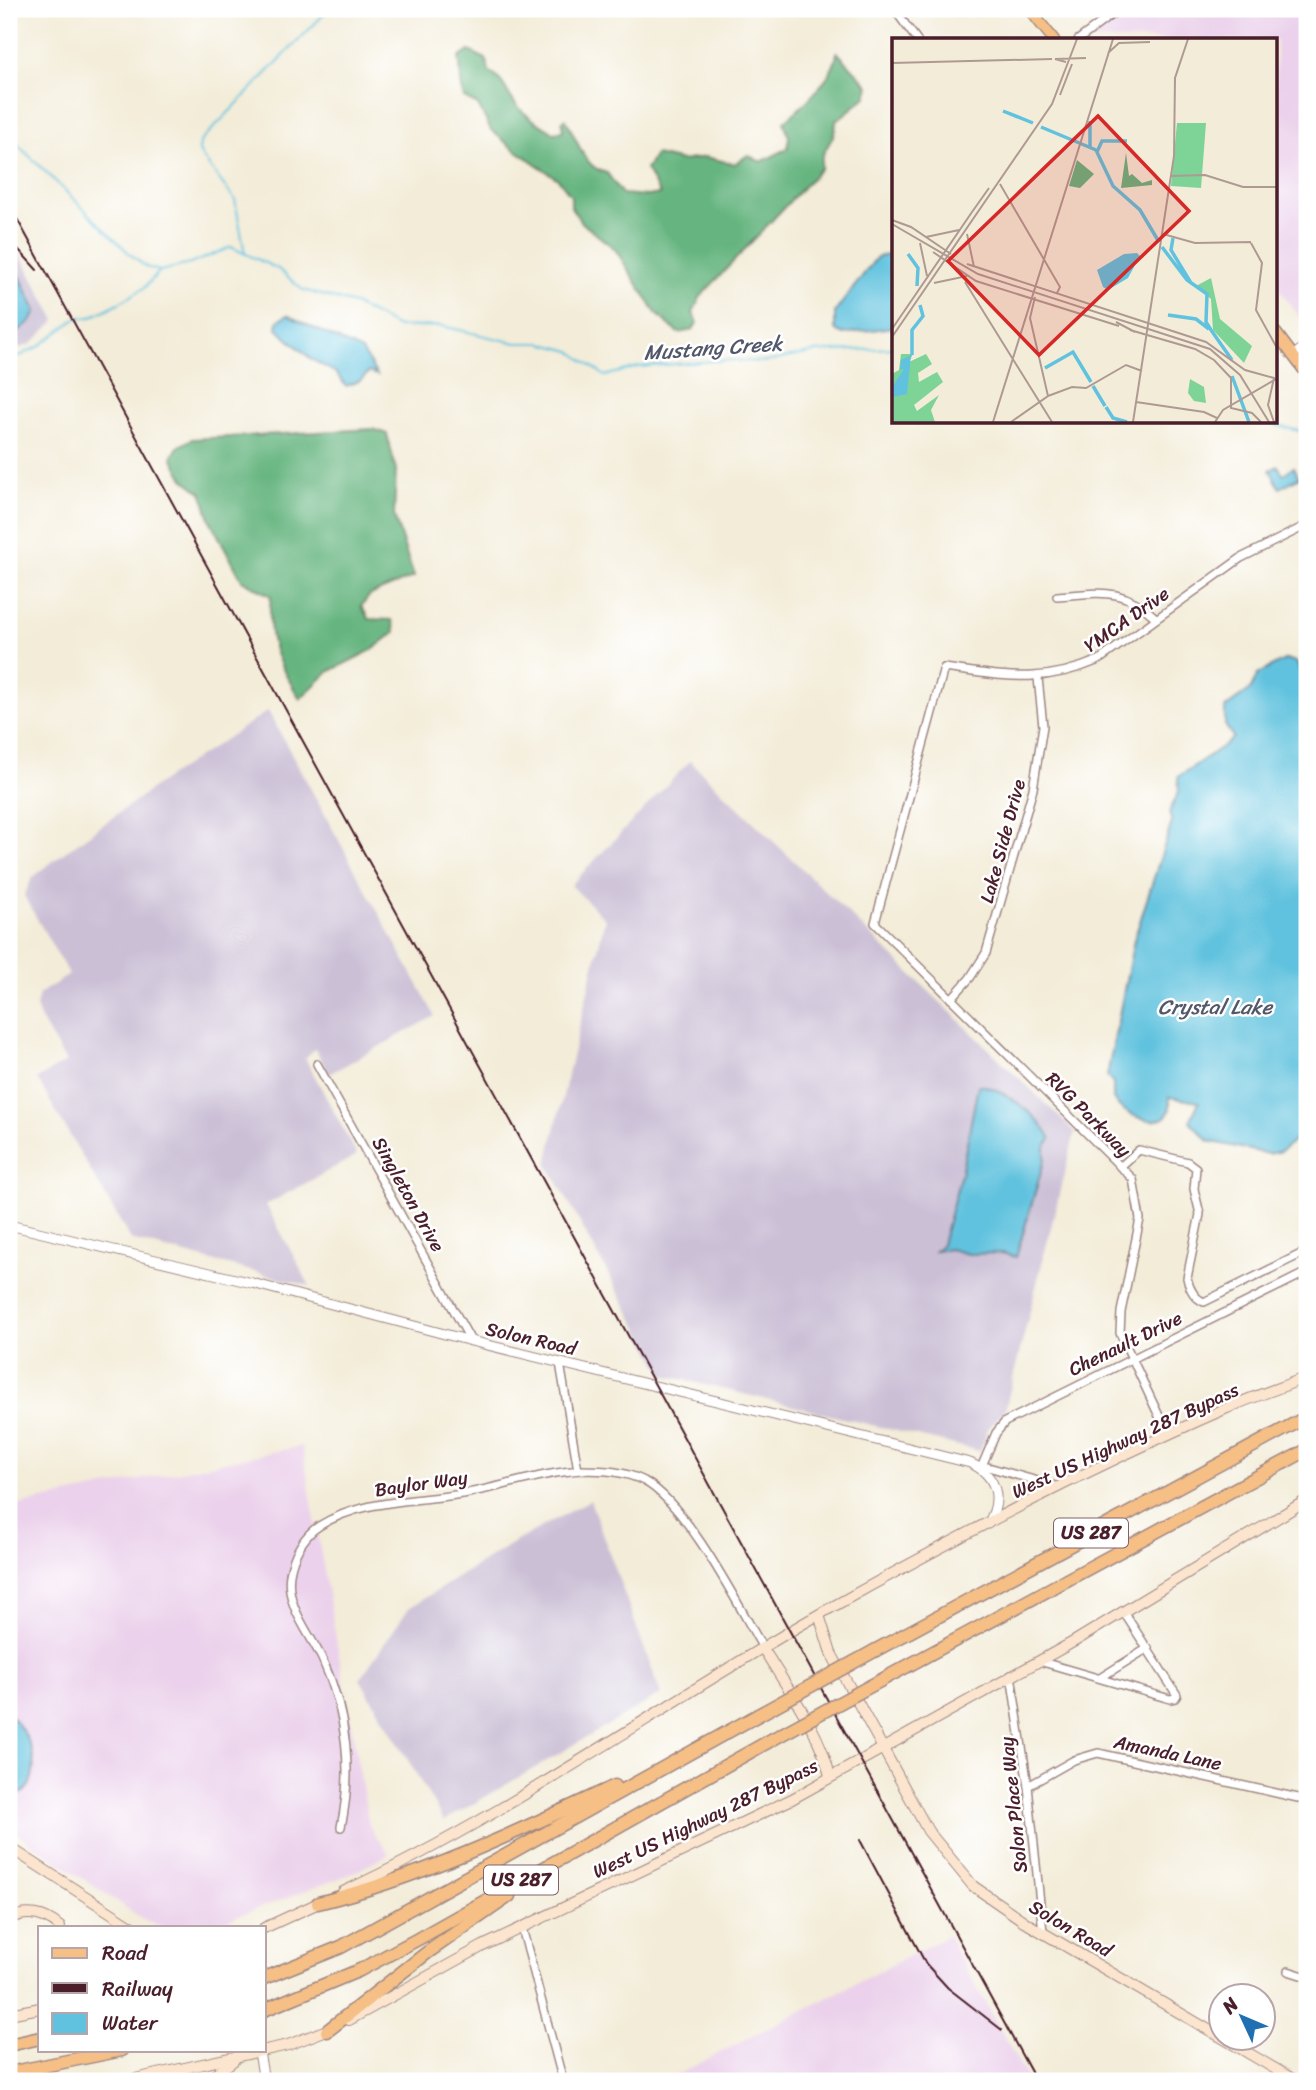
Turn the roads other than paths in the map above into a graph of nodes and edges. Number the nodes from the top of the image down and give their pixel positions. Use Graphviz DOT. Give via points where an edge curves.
graph roads {
  1 [pos="894,9"];
  2 [pos="1029,9"];
  3 [pos="1119,9"];
  4 [pos="916,38"];
  5 [pos="1052,38"];
  6 [pos="1082,38"];
  7 [pos="1278,336"];
  8 [pos="1307,345"];
  9 [pos="1293,356"];
  10 [pos="1307,374"];
  11 [pos="1307,525"];
  12 [pos="1057,596"];
  13 [pos="1156,618"];
  14 [pos="944,668"];
  15 [pos="1038,678"];
  16 [pos="951,999"];
  17 [pos="317,1064"];
  18 [pos="1120,1167"];
  19 [pos="9,1225"];
  20 [pos="1307,1251"];
  21 [pos="1307,1272"];
  22 [pos="471,1341"];
  23 [pos="1132,1358"];
  24 [pos="560,1363"];
  25 [pos="1307,1377"];
  26 [pos="1307,1417"];
  27 [pos="1168,1436"];
  28 [pos="1307,1450"];
  29 [pos="981,1468"];
  30 [pos="578,1470"];
  31 [pos="1060,1488"];
  32 [pos="1307,1500"];
  33 [pos="986,1526"];
  34 [pos="1123,1611"];
  35 [pos="819,1615"];
  36 [pos="763,1648"];
  37 [pos="1148,1648"];
  38 [pos="1038,1661"];
  39 [pos="1011,1675"];
  40 [pos="1100,1678"];
  41 [pos="882,1748"];
  42 [pos="651,1774"];
  43 [pos="830,1776"];
  44 [pos="1028,1786"];
  45 [pos="1307,1800"];
  46 [pos="341,1827"];
  47 [pos="603,1834"];
  48 [pos="9,1847"];
  49 [pos="318,1903"];
  50 [pos="9,1919"];
  51 [pos="58,1926"];
  52 [pos="131,1926"];
  53 [pos="266,1927"];
  54 [pos="522,1928"];
  55 [pos="1042,1932"];
  56 [pos="1288,1971"];
  57 [pos="266,1977"];
  58 [pos="1307,1977"];
  59 [pos="38,2007"];
  60 [pos="266,2009"];
  61 [pos="9,2014"];
  62 [pos="327,2031"];
  63 [pos="38,2038"];
  64 [pos="9,2045"];
  65 [pos="266,2050"];
  66 [pos="112,2052"];
  67 [pos="259,2052"];
  68 [pos="240,2057"];
  69 [pos="9,2073"];
  70 [pos="126,2081"];
  71 [pos="207,2081"];
  72 [pos="264,2081"];
  73 [pos="563,2081"];
  74 [pos="1296,2081"];
  1 -- 4 [label="street"];
  2 -- 5 [label="main road"];
  3 -- 6 [label="street"];
  7 -- 9 [label="main road"];
  8 -- 9 [label="street"];
  9 -- 10 [label="main road"];
  11 -- 13 [label="street, YMCA Drive" via="1241,558"];
  12 -- 13 [label="street" via="1121,595 1134,598"];
  13 -- 15 [label="street, YMCA Drive" via="1099,660"];
  14 -- 15 [label="street, YMCA Drive"];
  14 -- 16 [label="street, RVG Parkway" via="875,923"];
  15 -- 16 [label="street, Lake Side Drive" via="1043,726 1033,789 986,953"];
  16 -- 18 [label="street, RVG Parkway"];
  17 -- 22 [label="street, Singleton Drive"];
  18 -- 20 [label="street" via="1139,1150 1196,1168 1194,1189 1200,1214 1187,1278 1199,1300"];
  18 -- 23 [label="street, RVG Parkway" via="1133,1180 1140,1219 1121,1312 1121,1333"];
  19 -- 22 [label="street, Solon Road"];
  21 -- 23 [label="street, Chenault Drive"];
  22 -- 24 [label="street, Solon Road"];
  23 -- 27 [label="street, RVG Parkway"];
  23 -- 29 [label="street, Chenault Drive" via="1005,1422"];
  24 -- 29 [label="street, Solon Road"];
  24 -- 30 [label="street"];
  25 -- 27 [label="main road, West US Highway 287 Bypass"];
  26 -- 42 [label="highway, US 287, bridge"];
  27 -- 31 [label="main road, West US Highway 287 Bypass"];
  28 -- 47 [label="highway, US 287, bridge"];
  29 -- 31 [label="street"];
  29 -- 33 [label="street" via="989,1475 996,1497"];
  30 -- 36 [label="street, Baylor Way" via="625,1474 646,1482 663,1496 679,1512"];
  30 -- 46 [label="street, Baylor Way" via="432,1499 371,1506 320,1525 303,1542 290,1575 291,1593 341,1715 347,1787"];
  31 -- 33 [label="main road, West US Highway 287 Bypass"];
  32 -- 34 [label="main road, West US Highway 287 Bypass"];
  33 -- 35 [label="main road, West US Highway 287 Bypass"];
  34 -- 37 [label="street"];
  34 -- 38 [label="main road, West US Highway 287 Bypass"];
  35 -- 36 [label="main road, West US Highway 287 Bypass"];
  35 -- 41 [label="main road, Solon Road" via="831,1653"];
  36 -- 43 [label="main road" via="787,1681 827,1759"];
  36 -- 49 [label="main road, West US Highway 287 Bypass" via="507,1804 383,1873"];
  37 -- 40 [label="street"];
  37 -- 40 [label="street" via="1175,1698"];
  38 -- 39 [label="main road, West US Highway 287 Bypass"];
  38 -- 40 [label="street"];
  39 -- 41 [label="main road, West US Highway 287 Bypass"];
  39 -- 44 [label="street, Solon Place Way"];
  41 -- 43 [label="main road, West US Highway 287 Bypass"];
  41 -- 55 [label="main road, Solon Road" via="928,1831 965,1878"];
  42 -- 49 [label="highway" via="430,1868"];
  42 -- 57 [label="highway, US 287" via="341,1947"];
  43 -- 54 [label="main road, West US Highway 287 Bypass" via="792,1799"];
  44 -- 45 [label="street, Amanda Lane" via="1074,1760 1098,1753"];
  44 -- 55 [label="street, Solon Place Way"];
  47 -- 60 [label="highway, US 287" via="360,1970"];
  47 -- 62 [label="highway" via="458,1930"];
  48 -- 52 [label="main road"];
  49 -- 53 [label="main road, West US Highway 287 Bypass"];
  50 -- 51 [label="main road" via="30,1914"];
  54 -- 62 [label="main road, West US Highway 287 Bypass"];
  54 -- 73 [label="street"];
  55 -- 74 [label="main road, Solon Road"];
  56 -- 58 [label="street"];
  59 -- 61 [label="main road"];
  62 -- 65 [label="main road, West US Highway 287 Bypass"];
  63 -- 64 [label="highway"];
  66 -- 69 [label="highway"];
  67 -- 68 [label="main road, West US Highway 287 Bypass"];
  67 -- 72 [label="street"];
  68 -- 70 [label="main road, West US Highway 287 Bypass"];
  68 -- 71 [label="main road"];
}
